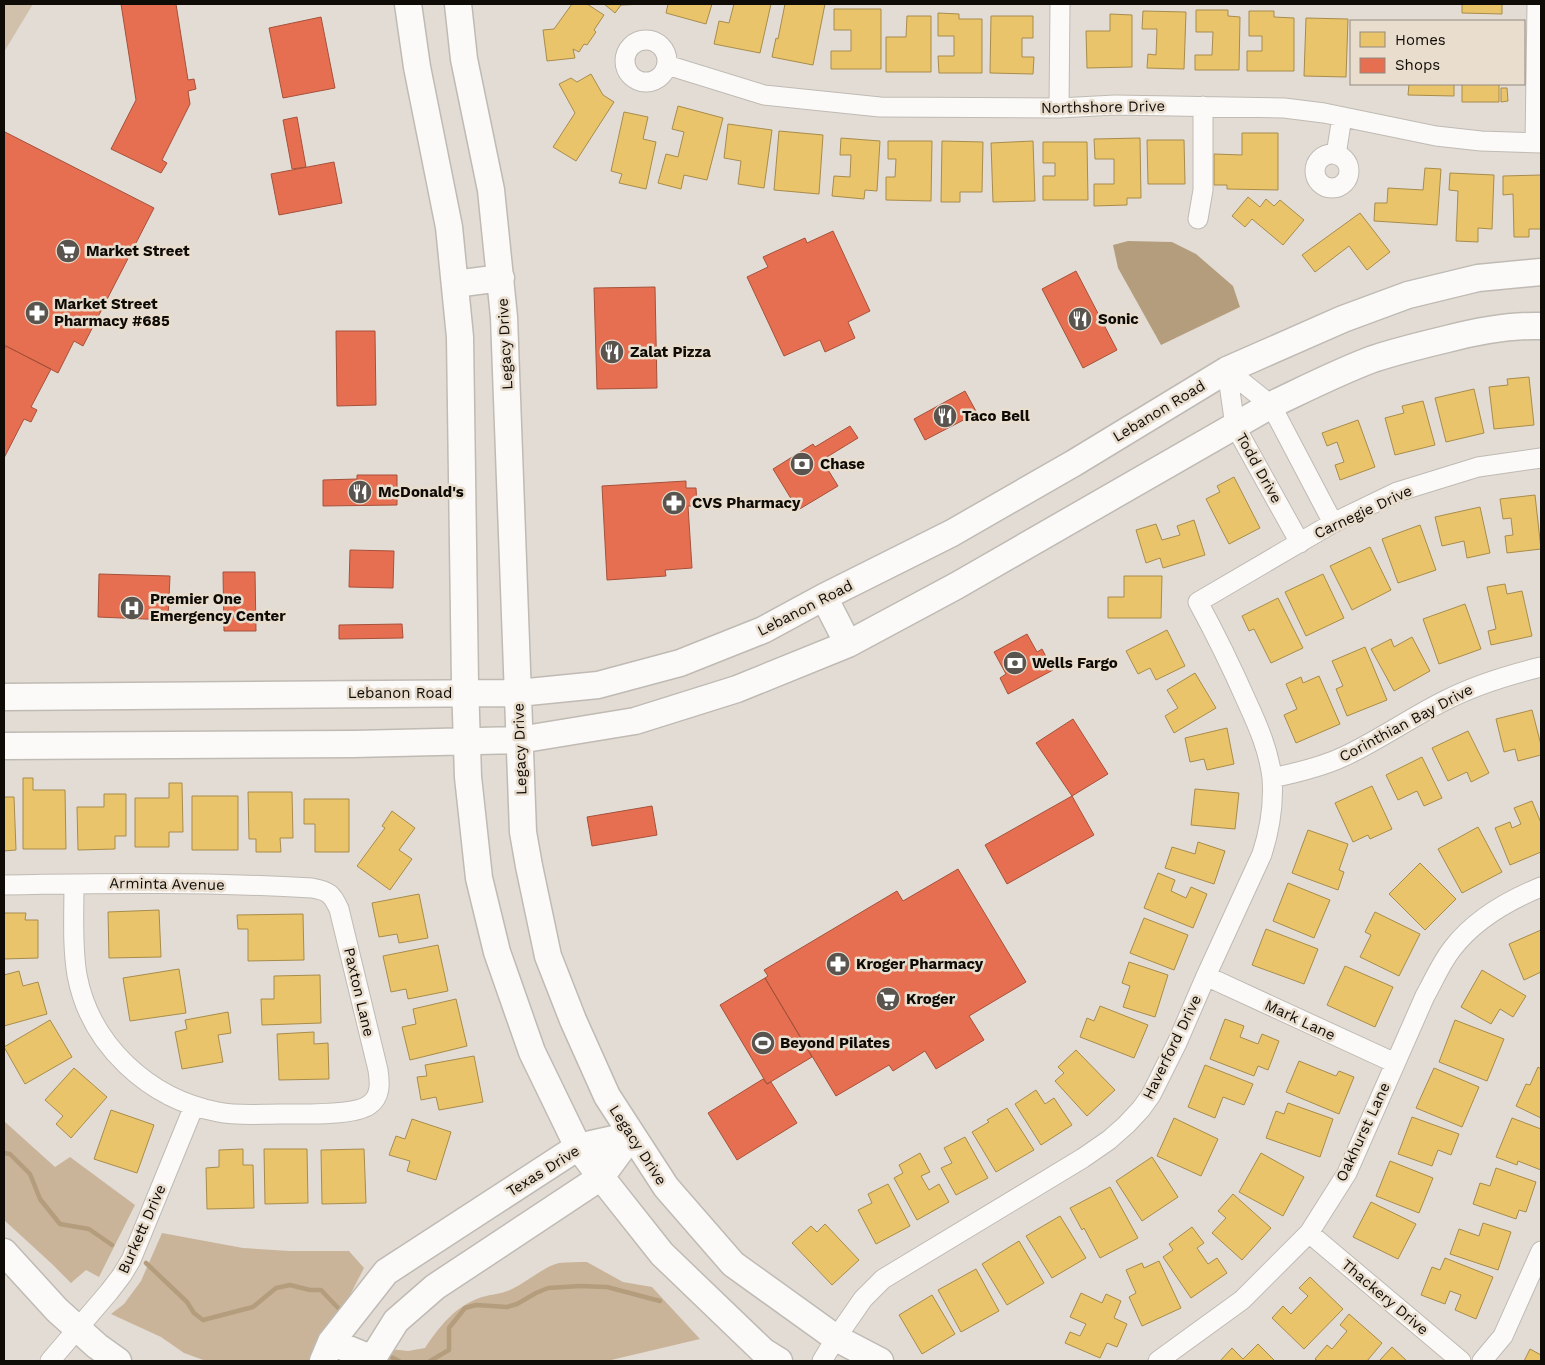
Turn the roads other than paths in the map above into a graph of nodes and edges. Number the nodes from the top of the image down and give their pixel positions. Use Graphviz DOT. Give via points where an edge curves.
graph roads {
  1 [pos="408,4"];
  2 [pos="458,4"];
  3 [pos="1060,4"];
  4 [pos="1537,4"];
  5 [pos="667,65"];
  6 [pos="1203,106"];
  7 [pos="1059,108"];
  8 [pos="1342,117"];
  9 [pos="1538,143"];
  10 [pos="1336,154"];
  11 [pos="1198,219"];
  12 [pos="1541,272"];
  13 [pos="501,278"];
  14 [pos="455,284"];
  15 [pos="1541,326"];
  16 [pos="1227,370"];
  17 [pos="1272,405"];
  18 [pos="1235,426"];
  19 [pos="1541,458"];
  20 [pos="1333,523"];
  21 [pos="1300,543"];
  22 [pos="824,598"];
  23 [pos="1198,602"];
  24 [pos="848,644"];
  25 [pos="1541,667"];
  26 [pos="466,693"];
  27 [pos="518,693"];
  28 [pos="4,697"];
  29 [pos="519,740"];
  30 [pos="467,742"];
  31 [pos="4,746"];
  32 [pos="1272,778"];
  33 [pos="74,884"];
  34 [pos="4,885"];
  35 [pos="1541,887"];
  36 [pos="329,893"];
  37 [pos="1206,976"];
  38 [pos="1395,1063"];
  39 [pos="194,1106"];
  40 [pos="632,1135"];
  41 [pos="578,1147"];
  42 [pos="601,1177"];
  43 [pos="475,1214"];
  44 [pos="1309,1233"];
  45 [pos="497,1246"];
  46 [pos="1541,1251"];
  47 [pos="4,1252"];
  48 [pos="378,1282"];
  49 [pos="404,1314"];
  50 [pos="77,1328"];
  51 [pos="836,1338"];
  52 [pos="327,1351"];
  53 [pos="372,1360"];
  54 [pos="50,1361"];
  55 [pos="118,1361"];
  56 [pos="779,1361"];
  57 [pos="822,1361"];
  58 [pos="880,1361"];
  59 [pos="1158,1361"];
  60 [pos="1461,1361"];
  61 [pos="1482,1361"];
  1 -- 14 [label="main road" via="417,67 449,227"];
  2 -- 13 [label="main road, Legacy Drive" via="464,59 492,190"];
  3 -- 7 [label="street"];
  4 -- 9 [label="street"];
  5 -- 7 [label="street, Northshore Drive" via="764,95 880,107"];
  6 -- 7 [label="street, Northshore Drive"];
  6 -- 8 [label="street, Northshore Drive" via="1284,108"];
  6 -- 11 [label="street" via="1203,190"];
  8 -- 9 [label="street, Northshore Drive" via="1436,136"];
  8 -- 10 [label="street"];
  12 -- 16 [label="main road, Lebanon Road" via="1478,278 1408,296 1343,319"];
  13 -- 14 [label="main road"];
  13 -- 27 [label="main road, Legacy Drive"];
  14 -- 26 [label="main road" via="460,337"];
  15 -- 17 [label="main road" via="1469,333 1409,348 1373,359"];
  16 -- 17 [label="street"];
  16 -- 18 [label="street, Todd Drive"];
  16 -- 22 [label="main road, Lebanon Road" via="952,533"];
  17 -- 18 [label="main road"];
  17 -- 20 [label="street"];
  18 -- 21 [label="street, Todd Drive"];
  18 -- 24 [label="main road"];
  19 -- 20 [label="street, Carnegie Drive" via="1478,467 1397,492"];
  20 -- 21 [label="street, Carnegie Drive"];
  21 -- 23 [label="street, Carnegie Drive"];
  22 -- 24 [label="main road"];
  22 -- 27 [label="main road, Lebanon Road" via="763,630 680,663 598,685"];
  23 -- 32 [label="street, Haverford Drive" via="1231,664 1263,739"];
  24 -- 29 [label="main road" via="737,689 635,721"];
  25 -- 32 [label="street, Corinthian Bay Drive" via="1471,688 1345,756"];
  26 -- 27 [label="main road, Lebanon Road"];
  26 -- 28 [label="main road, Lebanon Road"];
  26 -- 30 [label="main road"];
  27 -- 29 [label="main road, Legacy Drive"];
  29 -- 30 [label="main road"];
  29 -- 40 [label="main road, Legacy Drive" via="523,832 548,956 572,1020 607,1096"];
  30 -- 31 [label="main road"];
  30 -- 41 [label="main road" via="480,878 497,952 532,1052"];
  32 -- 37 [label="street, Haverford Drive" via="1271,817 1262,854"];
  33 -- 34 [label="street, Arminta Avenue"];
  33 -- 36 [label="street, Arminta Avenue" via="290,887"];
  33 -- 39 [label="street" via="76,965 82,993 94,1022 117,1056 134,1072 162,1091"];
  35 -- 38 [label="street, Oakhurst Lane" via="1486,916 1453,948 1425,996"];
  36 -- 39 [label="street, Paxton Lane" via="339,909 379,1078 378,1094 367,1107 348,1111 240,1114"];
  37 -- 38 [label="street, Mark Lane"];
  37 -- 51 [label="street, Haverford Drive" via="1162,1074 1126,1125 1083,1158 883,1280 862,1299"];
  38 -- 44 [label="street, Oakhurst Lane" via="1347,1173"];
  39 -- 50 [label="street, Burkett Drive" via="131,1260 110,1292"];
  40 -- 41 [label="main road, Texas Drive"];
  40 -- 42 [label="main road"];
  40 -- 51 [label="main road, Legacy Drive" via="666,1187 734,1264"];
  41 -- 42 [label="main road"];
  41 -- 43 [label="main road, Texas Drive"];
  42 -- 45 [label="main road"];
  42 -- 56 [label="main road" via="662,1254"];
  43 -- 45 [label="main road"];
  43 -- 48 [label="main road, Texas Drive" via="386,1272"];
  44 -- 59 [label="street, Oakhurst Lane" via="1242,1300"];
  44 -- 60 [label="street, Thackery Drive"];
  45 -- 49 [label="main road" via="435,1287"];
  46 -- 61 [label="street" via="1503,1336"];
  47 -- 50 [label="main road"];
  48 -- 49 [label="main road" via="388,1305"];
  48 -- 52 [label="main road, Texas Drive"];
  49 -- 53 [label="main road" via="396,1321"];
  50 -- 54 [label="street, Burkett Drive"];
  50 -- 55 [label="main road"];
  51 -- 57 [label="street, Haverford Drive"];
  51 -- 58 [label="main road, Legacy Drive"];
  52 -- 53 [label="main road"];
}
